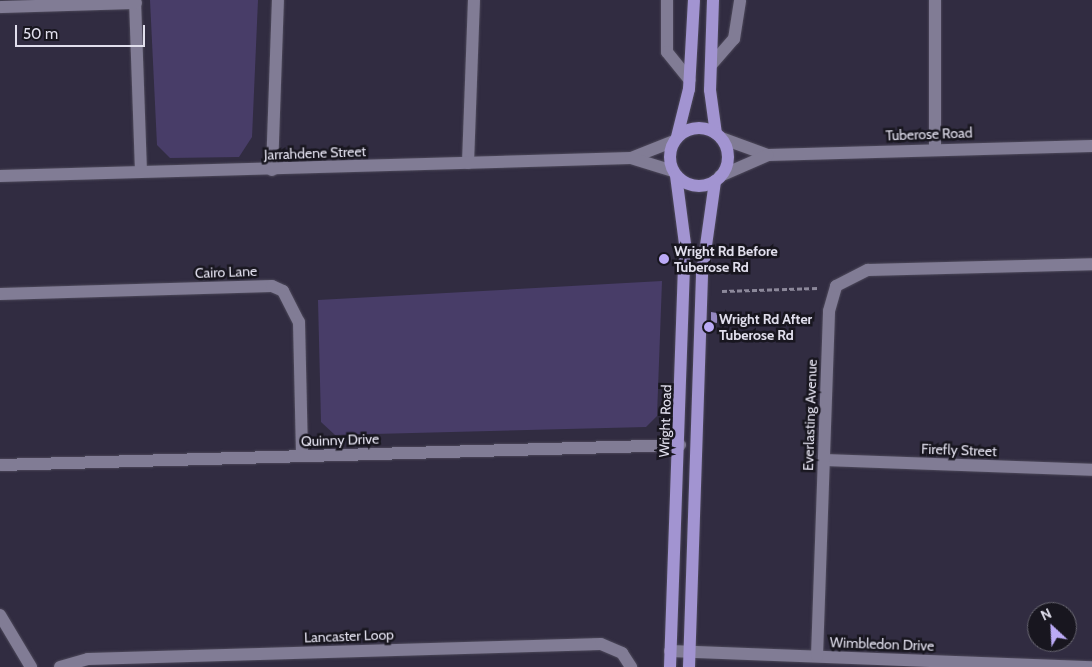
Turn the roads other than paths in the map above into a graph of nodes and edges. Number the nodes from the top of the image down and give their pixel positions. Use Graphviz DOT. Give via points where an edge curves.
graph roads {
  1 [pos="278,0"];
  2 [pos="474,0"];
  3 [pos="667,0"];
  4 [pos="694,0"];
  5 [pos="713,0"];
  6 [pos="740,0"];
  7 [pos="935,0"];
  8 [pos="136,2"];
  9 [pos="0,7"];
  10 [pos="711,65"];
  11 [pos="690,80"];
  12 [pos="719,136"];
  13 [pos="675,139"];
  14 [pos="1092,146"];
  15 [pos="936,148"];
  16 [pos="768,155"];
  17 [pos="630,158"];
  18 [pos="468,163"];
  19 [pos="272,170"];
  20 [pos="141,172"];
  21 [pos="674,173"];
  22 [pos="0,176"];
  23 [pos="718,179"];
  24 [pos="1092,264"];
  25 [pos="0,294"];
  26 [pos="680,445"];
  27 [pos="302,456"];
  28 [pos="824,460"];
  29 [pos="0,465"];
  30 [pos="1092,470"];
  31 [pos="0,616"];
  32 [pos="670,651"];
  33 [pos="690,652"];
  34 [pos="817,656"];
  35 [pos="907,664"];
  36 [pos="31,667"];
  37 [pos="60,667"];
  38 [pos="631,667"];
  39 [pos="670,667"];
  40 [pos="689,667"];
  41 [pos="1092,667"];
  1 -- 19 [label="street"];
  2 -- 18 [label="street"];
  3 -- 11 [label="street" via="667,52"];
  4 -- 11 [label="main road"];
  5 -- 10 [label="main road"];
  6 -- 10 [label="street" via="734,39"];
  7 -- 15 [label="street"];
  8 -- 9 [label="street"];
  8 -- 20 [label="street"];
  10 -- 12 [label="main road"];
  11 -- 13 [label="main road"];
  12 -- 13 [label="main road" via="700,128"];
  12 -- 16 [label="street, Tuberose Road"];
  12 -- 23 [label="main road" via="728,158"];
  13 -- 17 [label="street, Jarrahdene Street"];
  13 -- 21 [label="main road" via="669,156"];
  14 -- 15 [label="street, Tuberose Road"];
  15 -- 16 [label="street, Tuberose Road"];
  16 -- 23 [label="street, Tuberose Road"];
  17 -- 18 [label="street, Jarrahdene Street"];
  17 -- 21 [label="street, Jarrahdene Street"];
  18 -- 19 [label="street, Jarrahdene Street"];
  19 -- 20 [label="street, Jarrahdene Street"];
  20 -- 22 [label="street, Jarrahdene Street"];
  21 -- 23 [label="main road" via="699,186"];
  21 -- 26 [label="main road, Wright Road" via="685,244"];
  23 -- 33 [label="main road" via="702,274"];
  24 -- 28 [label="street, Everlasting Avenue" via="868,270 841,281 829,311"];
  25 -- 27 [label="street, Cairo Lane" via="272,286 283,291 299,322"];
  26 -- 27 [label="street, Quinny Drive"];
  26 -- 32 [label="main road, Wright Road"];
  27 -- 29 [label="street, Quinny Drive"];
  28 -- 30 [label="street, Firefly Street"];
  28 -- 34 [label="street, Everlasting Avenue"];
  31 -- 36 [label="street"];
  32 -- 33 [label="street, Wimbledon Drive"];
  32 -- 39 [label="main road, Wright Road"];
  33 -- 34 [label="street, Wimbledon Drive"];
  33 -- 40 [label="main road"];
  34 -- 35 [label="street, Wimbledon Drive"];
  35 -- 41 [label="street, Wimbledon Drive"];
  37 -- 38 [label="street, Lancaster Loop" via="88,659 601,644 622,653"];
}
